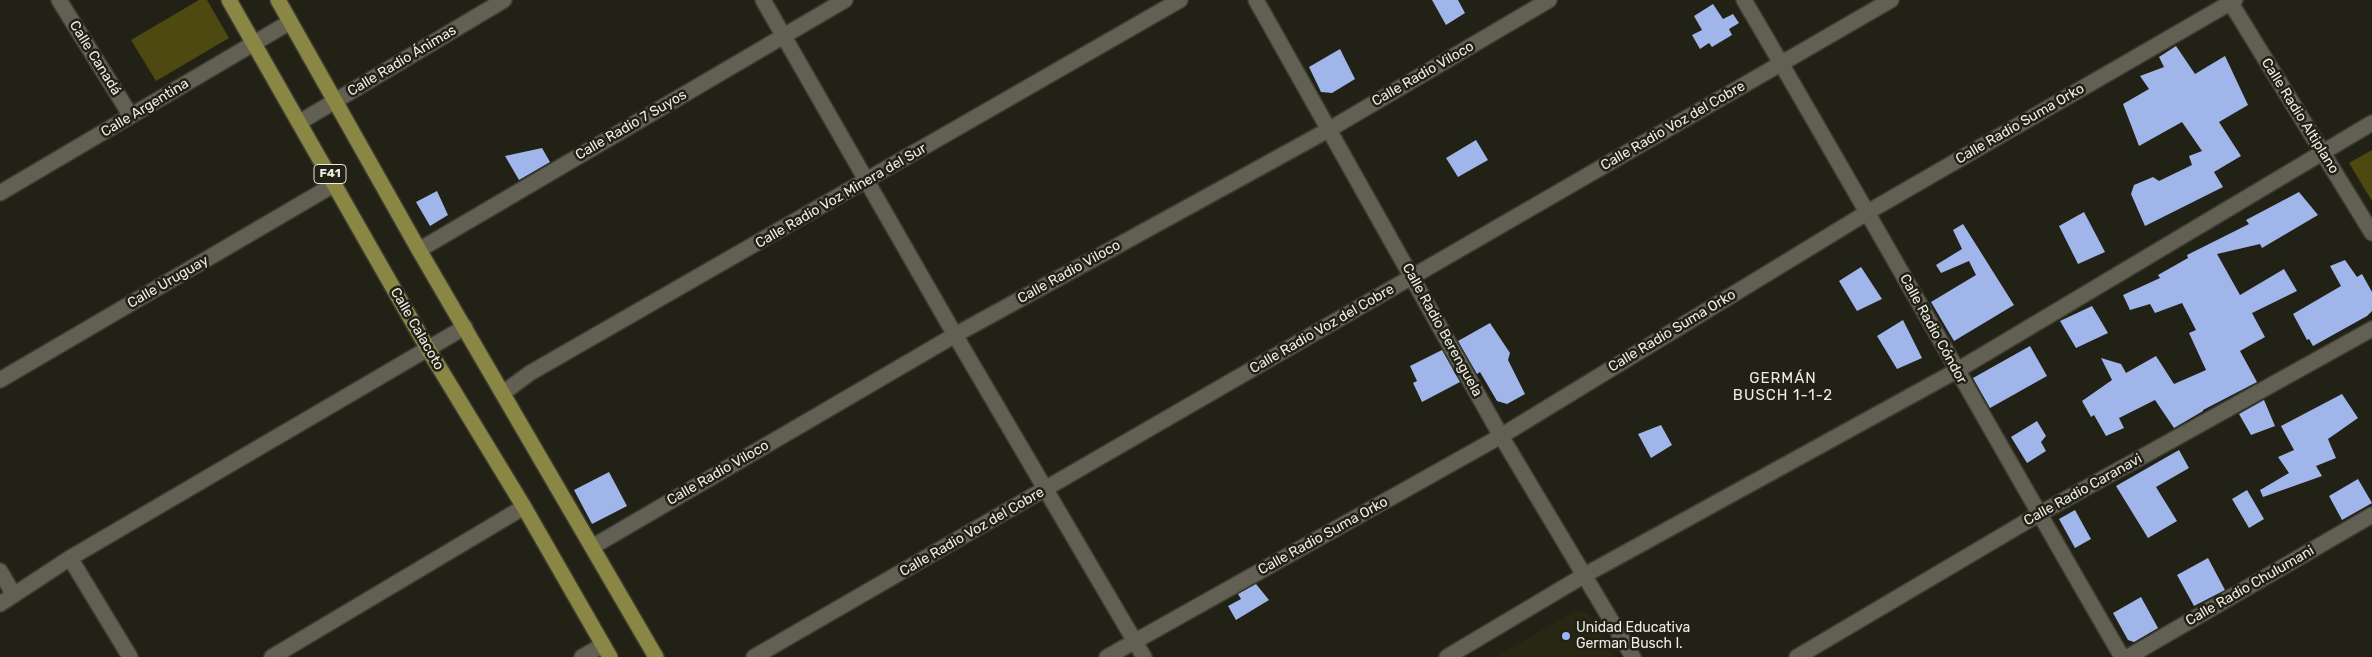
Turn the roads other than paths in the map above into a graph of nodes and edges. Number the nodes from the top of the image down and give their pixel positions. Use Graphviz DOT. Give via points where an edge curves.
graph roads {
  1 [pos="59,0"];
  2 [pos="229,0"];
  3 [pos="278,0"];
  4 [pos="504,0"];
  5 [pos="764,0"];
  6 [pos="845,0"];
  7 [pos="1180,0"];
  8 [pos="1256,0"];
  9 [pos="1549,0"];
  10 [pos="1744,0"];
  11 [pos="1891,0"];
  12 [pos="2231,1"];
  13 [pos="290,22"];
  14 [pos="785,35"];
  15 [pos="254,43"];
  16 [pos="1781,64"];
  17 [pos="336,101"];
  18 [pos="131,116"];
  19 [pos="300,122"];
  20 [pos="2372,123"];
  21 [pos="1330,129"];
  22 [pos="2323,152"];
  23 [pos="868,180"];
  24 [pos="335,184"];
  25 [pos="0,193"];
  26 [pos="1868,212"];
  27 [pos="2372,233"];
  28 [pos="418,250"];
  29 [pos="1413,276"];
  30 [pos="465,327"];
  31 [pos="2372,329"];
  32 [pos="954,335"];
  33 [pos="428,349"];
  34 [pos="1956,371"];
  35 [pos="0,380"];
  36 [pos="503,393"];
  37 [pos="1501,436"];
  38 [pos="1046,490"];
  39 [pos="524,507"];
  40 [pos="2039,514"];
  41 [pos="2372,514"];
  42 [pos="592,547"];
  43 [pos="70,558"];
  44 [pos="0,571"];
  45 [pos="1583,576"];
  46 [pos="14,595"];
  47 [pos="0,604"];
  48 [pos="1135,640"];
  49 [pos="606,651"];
  50 [pos="281,655"];
  51 [pos="130,657"];
  52 [pos="582,657"];
  53 [pos="656,657"];
  54 [pos="754,657"];
  55 [pos="1107,657"];
  56 [pos="1144,657"];
  57 [pos="1447,657"];
  58 [pos="1633,657"];
  59 [pos="1797,657"];
  60 [pos="2122,657"];
  61 [pos="2128,657"];
  1 -- 18 [label="street, Calle Canadá"];
  2 -- 15 [label="main road, Calle Calacoto / F41"];
  3 -- 13 [label="main road"];
  4 -- 17 [label="street, Calle Radio Ánimas"];
  5 -- 14 [label="street"];
  6 -- 14 [label="street, Calle Radio 7 Suyos"];
  7 -- 23 [label="street, Calle Radio Voz Minera del Sur"];
  8 -- 21 [label="street, Calle Radio Berenguela"];
  9 -- 21 [label="street, Calle Radio Viloco"];
  10 -- 16 [label="street, Calle Radio Cóndor"];
  11 -- 16 [label="street, Calle Radio Voz del Cobre"];
  12 -- 22 [label="street, Calle Radio Altiplano"];
  12 -- 26 [label="street, Calle Radio Suma Orko"];
  13 -- 15 [label="street, Calle Argentina"];
  13 -- 17 [label="main road"];
  14 -- 23 [label="street"];
  14 -- 28 [label="street, Calle Radio 7 Suyos"];
  15 -- 18 [label="street, Calle Argentina"];
  15 -- 19 [label="main road, Calle Calacoto / F41"];
  16 -- 26 [label="street, Calle Radio Cóndor"];
  16 -- 29 [label="street, Calle Radio Voz del Cobre"];
  17 -- 19 [label="street, Calle Radio Ánimas"];
  17 -- 28 [label="main road"];
  18 -- 25 [label="street, Calle Argentina"];
  19 -- 24 [label="main road, Calle Calacoto / F41"];
  20 -- 22 [label="street"];
  21 -- 29 [label="street, Calle Radio Berenguela"];
  21 -- 32 [label="street, Calle Radio Viloco"];
  22 -- 27 [label="street, Calle Radio Altiplano"];
  22 -- 34 [label="street"];
  23 -- 32 [label="street"];
  23 -- 36 [label="street, Calle Radio Voz Minera del Sur" via="530,374"];
  24 -- 33 [label="main road, Calle Calacoto / F41"];
  24 -- 35 [label="street, Calle Uruguay"];
  26 -- 34 [label="street, Calle Radio Cóndor"];
  26 -- 37 [label="street, Calle Radio Suma Orko"];
  28 -- 30 [label="main road"];
  29 -- 37 [label="street, Calle Radio Berenguela"];
  29 -- 38 [label="street, Calle Radio Voz del Cobre"];
  30 -- 33 [label="street"];
  30 -- 36 [label="main road"];
  31 -- 40 [label="street, Calle Radio Caranavi"];
  32 -- 38 [label="street"];
  32 -- 42 [label="street, Calle Radio Viloco"];
  33 -- 39 [label="main road, Calle Calacoto / F41"];
  33 -- 43 [label="street"];
  34 -- 40 [label="street, Calle Radio Cóndor"];
  34 -- 45 [label="street"];
  36 -- 42 [label="main road"];
  37 -- 45 [label="street, Calle Radio Berenguela"];
  37 -- 48 [label="street, Calle Radio Suma Orko"];
  38 -- 48 [label="street"];
  38 -- 54 [label="street, Calle Radio Voz del Cobre"];
  39 -- 49 [label="main road, Calle Calacoto / F41"];
  39 -- 50 [label="street"];
  40 -- 59 [label="street, Calle Radio Caranavi"];
  40 -- 60 [label="street, Calle Radio Cóndor"];
  41 -- 61 [label="street, Calle Radio Chulumani"];
  42 -- 53 [label="main road"];
  43 -- 46 [label="street"];
  43 -- 51 [label="street"];
  44 -- 46 [label="street"];
  45 -- 57 [label="street"];
  45 -- 58 [label="street, Calle Radio Berenguela"];
  46 -- 47 [label="street"];
  48 -- 55 [label="street, Calle Radio Suma Orko"];
  48 -- 56 [label="street"];
  49 -- 52 [label="street"];
}
